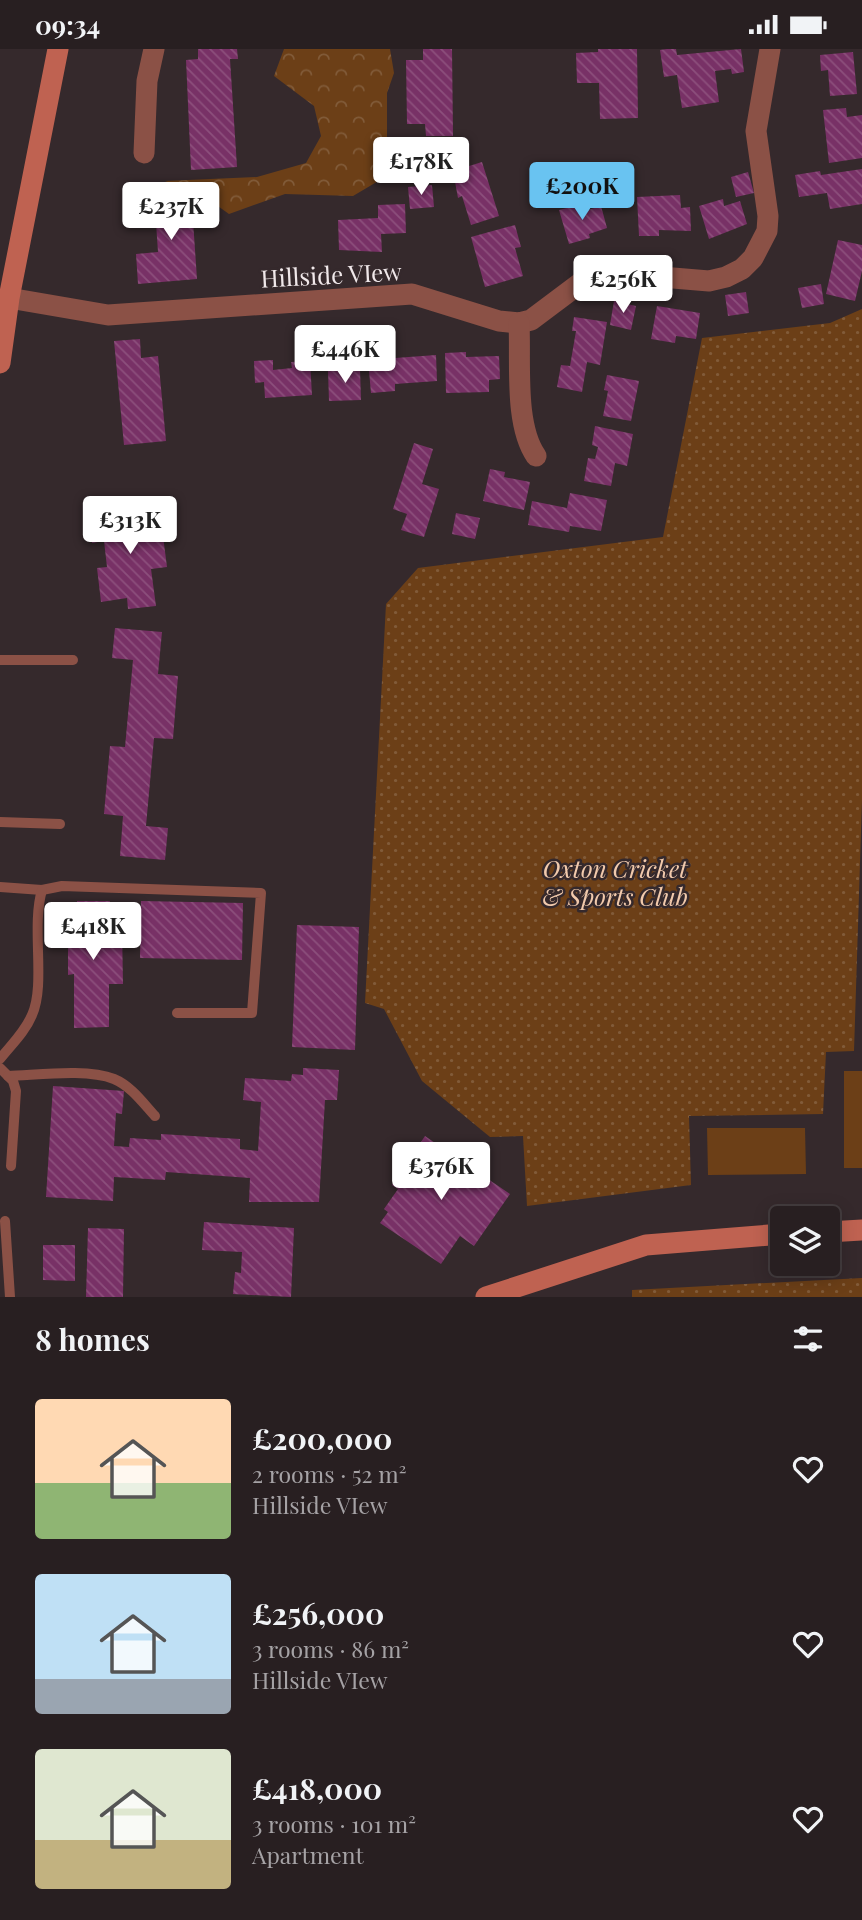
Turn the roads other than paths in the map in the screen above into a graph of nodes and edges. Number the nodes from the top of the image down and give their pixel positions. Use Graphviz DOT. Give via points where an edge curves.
graph roads {
  1 [pos="58,49"];
  2 [pos="154,49"];
  3 [pos="770,49"];
  4 [pos="144,153"];
  5 [pos="9,298"];
  6 [pos="519,323"];
  7 [pos="0,363"];
  8 [pos="536,456"];
  9 [pos="0,660"];
  10 [pos="73,660"];
  11 [pos="0,822"];
  12 [pos="60,824"];
  13 [pos="0,887"];
  14 [pos="43,890"];
  15 [pos="177,1013"];
  16 [pos="0,1059"];
  17 [pos="4,1072"];
  18 [pos="155,1116"];
  19 [pos="11,1166"];
  20 [pos="5,1221"];
  21 [pos="862,1230"];
  22 [pos="840,1231"];
  23 [pos="770,1235"];
  24 [pos="10,1297"];
  25 [pos="486,1297"];
  1 -- 5 [label="street"];
  2 -- 4 [label="street" via="147,81"];
  3 -- 6 [label="street" via="756,131 767,231 753,258 742,269 709,281 635,272 598,276 583,281 531,320"];
  5 -- 6 [label="street, Hillside VIew" via="108,315 412,294"];
  5 -- 7 [label="street"];
  6 -- 8 [label="street" via="523,423 527,444"];
  9 -- 10 [label="lane"];
  11 -- 12 [label="lane"];
  13 -- 14 [label="lane"];
  14 -- 15 [label="lane" via="62,886 261,894 251,1013"];
  14 -- 16 [label="lane" via="38,914 36,1004 24,1029"];
  17 -- 18 [label="lane" via="113,1079"];
  17 -- 19 [label="lane" via="16,1091"];
  20 -- 24 [label="lane"];
  21 -- 22 [label="street"];
  23 -- 25 [label="street" via="646,1245"];
}
